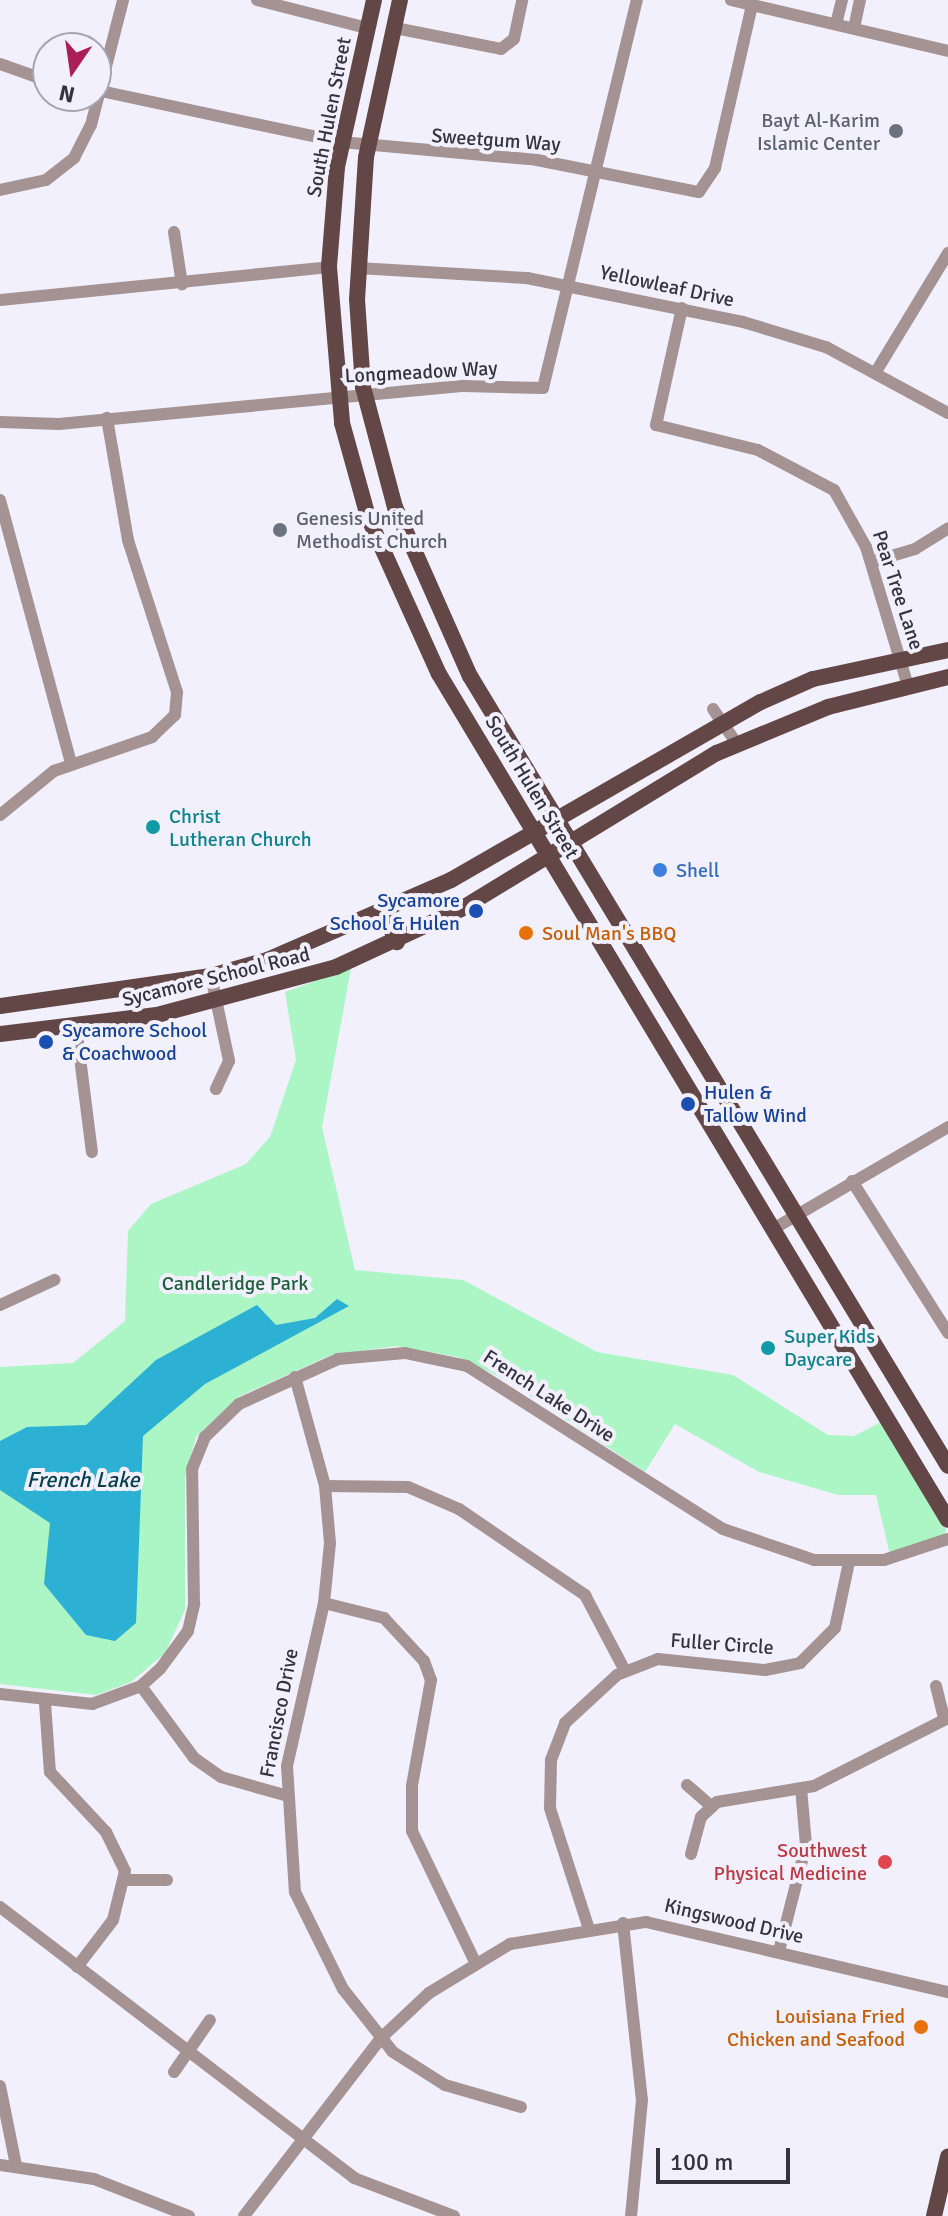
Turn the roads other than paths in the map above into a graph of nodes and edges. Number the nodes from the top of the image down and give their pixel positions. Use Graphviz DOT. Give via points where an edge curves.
graph roads {
  1 [pos="123,0"];
  2 [pos="257,0"];
  3 [pos="374,0"];
  4 [pos="400,0"];
  5 [pos="522,0"];
  6 [pos="637,0"];
  7 [pos="731,0"];
  8 [pos="842,0"];
  9 [pos="860,0"];
  10 [pos="752,5"];
  11 [pos="836,24"];
  12 [pos="367,28"];
  13 [pos="395,28"];
  14 [pos="854,28"];
  15 [pos="112,40"];
  16 [pos="948,51"];
  17 [pos="0,64"];
  18 [pos="32,75"];
  19 [pos="112,94"];
  20 [pos="90,112"];
  21 [pos="341,142"];
  22 [pos="368,147"];
  23 [pos="596,172"];
  24 [pos="0,190"];
  25 [pos="174,232"];
  26 [pos="948,253"];
  27 [pos="329,267"];
  28 [pos="358,268"];
  29 [pos="942,275"];
  30 [pos="182,284"];
  31 [pos="569,285"];
  32 [pos="0,300"];
  33 [pos="682,308"];
  34 [pos="877,370"];
  35 [pos="365,395"];
  36 [pos="338,396"];
  37 [pos="948,413"];
  38 [pos="107,418"];
  39 [pos="0,422"];
  40 [pos="0,500"];
  41 [pos="948,528"];
  42 [pos="871,562"];
  43 [pos="445,630"];
  44 [pos="422,642"];
  45 [pos="948,650"];
  46 [pos="899,657"];
  47 [pos="948,677"];
  48 [pos="908,686"];
  49 [pos="717,715"];
  50 [pos="737,744"];
  51 [pos="71,763"];
  52 [pos="0,815"];
  53 [pos="554,821"];
  54 [pos="533,832"];
  55 [pos="568,843"];
  56 [pos="547,854"];
  57 [pos="384,913"];
  58 [pos="397,942"];
  59 [pos="650,971"];
  60 [pos="211,976"];
  61 [pos="627,988"];
  62 [pos="217,1001"];
  63 [pos="0,1006"];
  64 [pos="76,1026"];
  65 [pos="0,1034"];
  66 [pos="216,1089"];
  67 [pos="729,1105"];
  68 [pos="704,1116"];
  69 [pos="948,1127"];
  70 [pos="92,1152"];
  71 [pos="852,1181"];
  72 [pos="795,1215"];
  73 [pos="773,1229"];
  74 [pos="54,1280"];
  75 [pos="0,1305"];
  76 [pos="948,1333"];
  77 [pos="295,1377"];
  78 [pos="912,1406"];
  79 [pos="888,1420"];
  80 [pos="948,1466"];
  81 [pos="325,1486"];
  82 [pos="948,1520"];
  83 [pos="948,1539"];
  84 [pos="849,1562"];
  85 [pos="324,1603"];
  86 [pos="625,1671"];
  87 [pos="141,1686"];
  88 [pos="936,1686"];
  89 [pos="0,1694"];
  90 [pos="45,1703"];
  91 [pos="946,1719"];
  92 [pos="687,1785"];
  93 [pos="801,1788"];
  94 [pos="284,1795"];
  95 [pos="710,1805"];
  96 [pos="691,1854"];
  97 [pos="125,1880"];
  98 [pos="167,1880"];
  99 [pos="0,1907"];
  100 [pos="623,1923"];
  101 [pos="588,1926"];
  102 [pos="779,1951"];
  103 [pos="475,1962"];
  104 [pos="77,1967"];
  105 [pos="948,1992"];
  106 [pos="210,2020"];
  107 [pos="381,2038"];
  108 [pos="189,2051"];
  109 [pos="174,2072"];
  110 [pos="0,2086"];
  111 [pos="521,2107"];
  112 [pos="304,2138"];
  113 [pos="948,2157"];
  114 [pos="0,2165"];
  115 [pos="16,2165"];
  116 [pos="189,2216"];
  117 [pos="244,2216"];
  118 [pos="454,2216"];
  119 [pos="631,2216"];
  120 [pos="934,2216"];
  1 -- 15 [label="street"];
  2 -- 12 [label="street"];
  3 -- 12 [label="main road, South Hulen Street"];
  4 -- 13 [label="main road, South Hulen Street"];
  5 -- 13 [label="street" via="514,39 501,49"];
  6 -- 23 [label="street, Longmeadow Way"];
  7 -- 10 [label="street"];
  8 -- 11 [label="street"];
  9 -- 14 [label="street"];
  10 -- 11 [label="street"];
  10 -- 23 [label="street, Sweetgum Way" via="708,187 678,191"];
  11 -- 14 [label="street"];
  12 -- 21 [label="main road, South Hulen Street"];
  13 -- 22 [label="main road, South Hulen Street"];
  14 -- 16 [label="street"];
  17 -- 18 [label="street"];
  19 -- 21 [label="street, Sweetgum Way"];
  20 -- 24 [label="street" via="74,158 46,180"];
  21 -- 22 [label="street, Sweetgum Way"];
  21 -- 27 [label="main road, South Hulen Street"];
  22 -- 23 [label="street, Sweetgum Way" via="525,158"];
  22 -- 28 [label="main road, South Hulen Street"];
  23 -- 31 [label="street, Longmeadow Way"];
  25 -- 30 [label="street"];
  26 -- 29 [label="street"];
  27 -- 30 [label="street"];
  27 -- 36 [label="main road, South Hulen Street"];
  28 -- 31 [label="street, Yellowleaf Drive" via="467,271"];
  28 -- 35 [label="main road, South Hulen Street"];
  29 -- 34 [label="street"];
  30 -- 32 [label="street"];
  31 -- 33 [label="street, Yellowleaf Drive"];
  31 -- 35 [label="street, Longmeadow Way" via="543,388"];
  33 -- 34 [label="street, Yellowleaf Drive" via="814,343"];
  33 -- 42 [label="street, Pear Tree Lane" via="656,425 758,450 821,479 845,504"];
  34 -- 37 [label="street, Yellowleaf Drive"];
  35 -- 36 [label="street, Longmeadow Way"];
  35 -- 43 [label="main road, South Hulen Street" via="395,507"];
  36 -- 38 [label="street, Longmeadow Way"];
  36 -- 44 [label="main road, South Hulen Street" via="368,517"];
  38 -- 39 [label="street, Longmeadow Way"];
  38 -- 51 [label="street" via="128,540 178,705 152,737"];
  40 -- 51 [label="street"];
  41 -- 42 [label="street" via="915,549"];
  42 -- 46 [label="street, Pear Tree Lane"];
  43 -- 44 [label="main road"];
  43 -- 53 [label="main road, South Hulen Street"];
  44 -- 54 [label="main road, South Hulen Street"];
  45 -- 46 [label="main road, Sycamore School Road"];
  46 -- 48 [label="street, Pear Tree Lane"];
  46 -- 49 [label="main road, Sycamore School Road" via="827,669"];
  47 -- 48 [label="main road, Sycamore School Road"];
  48 -- 50 [label="main road, Sycamore School Road" via="828,707"];
  49 -- 50 [label="street"];
  49 -- 53 [label="main road, Sycamore School Road"];
  50 -- 55 [label="main road, Sycamore School Road"];
  51 -- 52 [label="street"];
  53 -- 54 [label="main road, Sycamore School Road"];
  53 -- 55 [label="main road, South Hulen Street"];
  54 -- 56 [label="main road, South Hulen Street"];
  54 -- 57 [label="main road, Sycamore School Road"];
  55 -- 56 [label="main road, Sycamore School Road"];
  55 -- 59 [label="main road, South Hulen Street"];
  56 -- 58 [label="main road, Sycamore School Road"];
  56 -- 61 [label="main road, South Hulen Street"];
  57 -- 58 [label="main road"];
  57 -- 60 [label="main road, Sycamore School Road"];
  58 -- 62 [label="main road, Sycamore School Road"];
  59 -- 61 [label="main road"];
  59 -- 67 [label="main road, South Hulen Street"];
  60 -- 62 [label="street"];
  60 -- 63 [label="main road, Sycamore School Road"];
  61 -- 68 [label="main road, South Hulen Street"];
  62 -- 64 [label="main road, Sycamore School Road"];
  62 -- 66 [label="street" via="229,1061"];
  64 -- 65 [label="main road, Sycamore School Road"];
  64 -- 70 [label="street"];
  67 -- 68 [label="main road"];
  67 -- 72 [label="main road, South Hulen Street"];
  68 -- 73 [label="main road, South Hulen Street"];
  69 -- 71 [label="street"];
  71 -- 72 [label="street"];
  71 -- 76 [label="street"];
  72 -- 73 [label="street"];
  72 -- 78 [label="main road, South Hulen Street"];
  73 -- 79 [label="main road, South Hulen Street"];
  74 -- 75 [label="street"];
  77 -- 81 [label="street, Francisco Drive"];
  77 -- 84 [label="street, French Lake Drive" via="375,1354 467,1366 723,1529 814,1560"];
  77 -- 87 [label="street, French Lake Drive" via="231,1409 195,1456 191,1618 175,1652"];
  78 -- 79 [label="main road"];
  78 -- 80 [label="main road, South Hulen Street"];
  79 -- 82 [label="main road, South Hulen Street"];
  81 -- 85 [label="street, Francisco Drive"];
  81 -- 86 [label="street" via="408,1487 459,1509 585,1595"];
  83 -- 84 [label="street, French Lake Drive" via="884,1560"];
  84 -- 86 [label="street, Fuller Circle" via="835,1628 800,1663 765,1670 675,1657"];
  85 -- 94 [label="street, Francisco Drive"];
  85 -- 103 [label="street" via="384,1618 424,1661 431,1680 412,1786 412,1831"];
  86 -- 101 [label="street, Fuller Circle" via="582,1703 551,1760 556,1832"];
  87 -- 90 [label="street, French Lake Drive" via="92,1704"];
  87 -- 94 [label="street" via="194,1758 221,1777"];
  88 -- 91 [label="street"];
  89 -- 90 [label="street, French Lake Drive"];
  90 -- 97 [label="street" via="50,1772 106,1832"];
  91 -- 93 [label="street"];
  92 -- 95 [label="street"];
  93 -- 95 [label="street"];
  93 -- 102 [label="street" via="806,1845"];
  94 -- 107 [label="street, Francisco Drive" via="290,1864 305,1918 343,1989"];
  95 -- 96 [label="street"];
  97 -- 98 [label="street"];
  97 -- 104 [label="street" via="113,1920"];
  99 -- 104 [label="street"];
  100 -- 101 [label="street, Kingswood Drive"];
  100 -- 102 [label="street, Kingswood Drive" via="674,1925"];
  100 -- 119 [label="street" via="642,2100"];
  101 -- 103 [label="street, Kingswood Drive" via="510,1944"];
  102 -- 105 [label="street, Kingswood Drive"];
  103 -- 107 [label="street, Kingswood Drive"];
  104 -- 108 [label="street"];
  106 -- 108 [label="street"];
  107 -- 111 [label="street, Francisco Drive" via="445,2085"];
  107 -- 112 [label="street, Kingswood Drive"];
  108 -- 109 [label="street"];
  108 -- 112 [label="street"];
  110 -- 115 [label="street"];
  112 -- 117 [label="street, Kingswood Drive"];
  112 -- 118 [label="street" via="366,2186"];
  113 -- 120 [label="main road"];
  114 -- 115 [label="street"];
  115 -- 116 [label="street" via="94,2179"];
}
